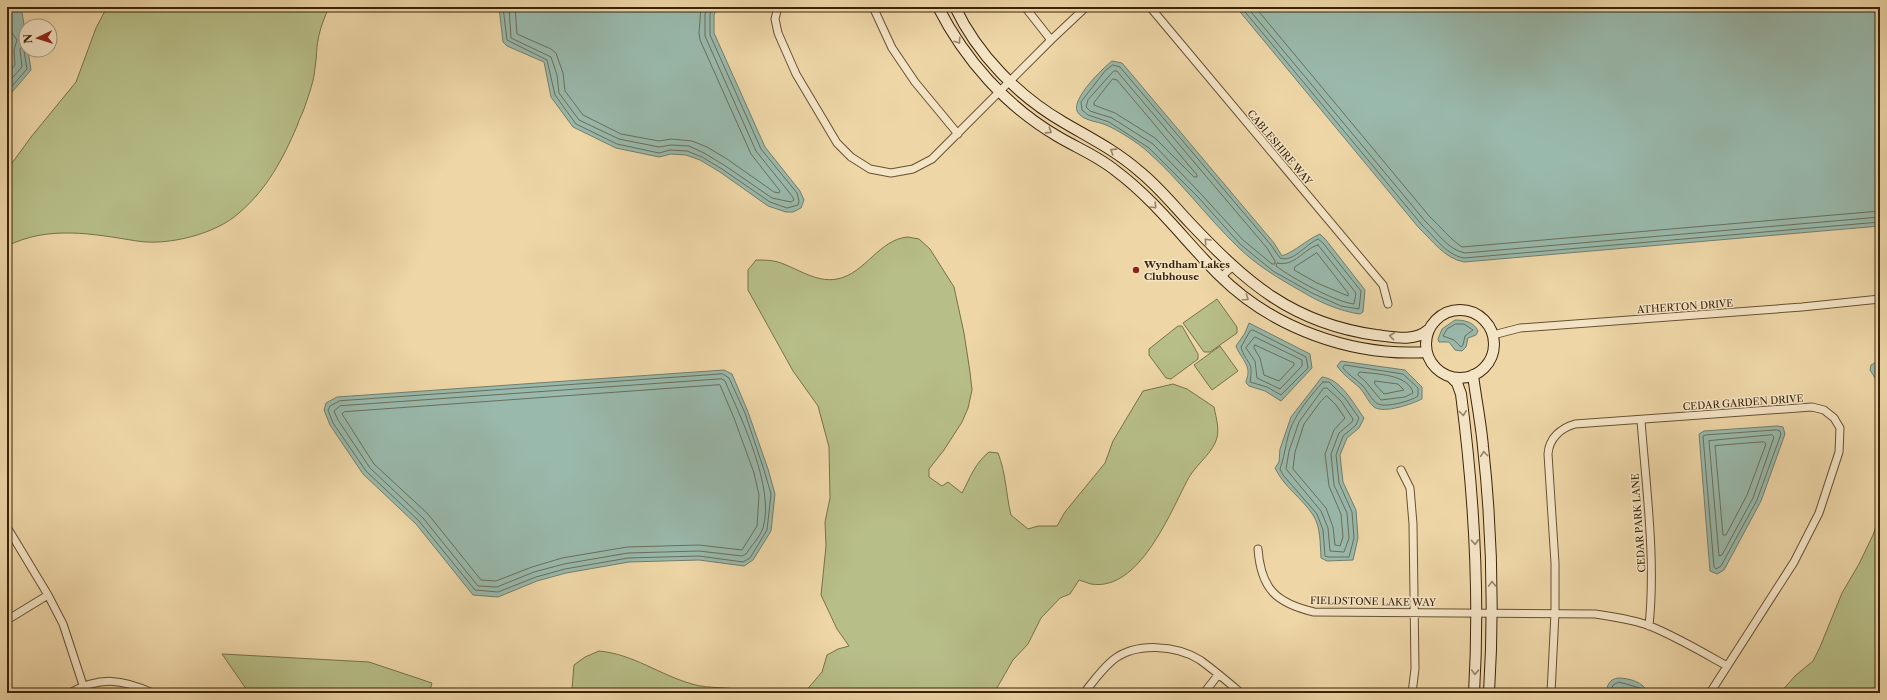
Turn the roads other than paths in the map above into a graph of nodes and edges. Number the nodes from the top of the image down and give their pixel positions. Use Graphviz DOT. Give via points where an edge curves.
graph roads {
  1 [pos="778,7"];
  2 [pos="873,7"];
  3 [pos="938,7"];
  4 [pos="955,7"];
  5 [pos="1025,7"];
  6 [pos="1086,7"];
  7 [pos="1150,7"];
  8 [pos="1051,40"];
  9 [pos="1010,81"];
  10 [pos="1000,92"];
  11 [pos="958,134"];
  12 [pos="1232,267"];
  13 [pos="1221,277"];
  14 [pos="1880,299"];
  15 [pos="1388,304"];
  16 [pos="1428,330"];
  17 [pos="1493,335"];
  18 [pos="1427,352"];
  19 [pos="1473,375"];
  20 [pos="1451,377"];
  21 [pos="1641,420"];
  22 [pos="1401,470"];
  23 [pos="7,527"];
  24 [pos="1258,549"];
  25 [pos="48,595"];
  26 [pos="1415,612"];
  27 [pos="1477,613"];
  28 [pos="1492,613"];
  29 [pos="1555,613"];
  30 [pos="7,620"];
  31 [pos="1650,626"];
  32 [pos="1727,666"];
  33 [pos="1218,675"];
  34 [pos="83,686"];
  35 [pos="70,693"];
  36 [pos="153,693"];
  37 [pos="1084,693"];
  38 [pos="1204,693"];
  39 [pos="1241,693"];
  40 [pos="1412,693"];
  41 [pos="1474,693"];
  42 [pos="1489,693"];
  43 [pos="1551,693"];
  44 [pos="1710,693"];
  1 -- 11 [label="street" via="775,19 778,33 796,74 836,143 851,158 870,168 891,173 913,169 932,159"];
  2 -- 11 [label="street" via="892,48 915,82"];
  3 -- 10 [label="street, one-way" via="960,44"];
  4 -- 9 [label="street" via="984,53"];
  5 -- 8 [label="street"];
  6 -- 8 [label="street"];
  7 -- 15 [label="street, CABLESHIRE WAY" via="1383,285"];
  8 -- 9 [label="street"];
  9 -- 10 [label="street"];
  12 -- 9 [label="street, one-way" via="1145,176 1110,148 1045,111"];
  10 -- 11 [label="street"];
  10 -- 13 [label="street, one-way" via="1037,123 1093,155 1130,182"];
  12 -- 13 [label="street"];
  16 -- 12 [label="street, one-way" via="1414,338 1362,333 1331,325 1275,299"];
  13 -- 18 [label="street, one-way" via="1267,312 1329,340 1377,350"];
  14 -- 17 [label="street, ATHERTON DRIVE" via="1520,328"];
  16 -- 17 [label="street" via="1442,314 1462,309 1481,316"];
  16 -- 18 [label="street"];
  17 -- 19 [label="street" via="1491,358 1484,368"];
  18 -- 20 [label="street" via="1434,366"];
  19 -- 20 [label="street" via="1463,378"];
  28 -- 19 [label="street, one-way" via="1490,519"];
  20 -- 27 [label="street, one-way" via="1457,383 1461,394 1468,447 1476,550"];
  21 -- 29 [label="street, CEDAR GARDEN DRIVE" via="1570,425 1560,431 1550,445 1548,462"];
  21 -- 31 [label="street, CEDAR PARK LANE" via="1651,545"];
  21 -- 32 [label="street, CEDAR GARDEN DRIVE" via="1812,407 1824,410 1834,418 1840,428 1839,452 1818,513 1794,562"];
  22 -- 26 [label="street" via="1410,488"];
  23 -- 25 [label="street"];
  24 -- 26 [label="street, FIELDSTONE LAKE WAY" via="1259,567 1264,581 1276,595 1297,608 1314,612"];
  25 -- 30 [label="street"];
  25 -- 34 [label="street" via="63,624"];
  26 -- 27 [label="street, FIELDSTONE LAKE WAY"];
  26 -- 40 [label="street" via="1415,669"];
  27 -- 28 [label="street, FIELDSTONE LAKE WAY"];
  27 -- 41 [label="street, one-way"];
  28 -- 29 [label="street, FIELDSTONE LAKE WAY"];
  28 -- 42 [label="street"];
  29 -- 31 [label="street, FIELDSTONE LAKE WAY" via="1596,614"];
  29 -- 43 [label="street, CEDAR GARDEN DRIVE"];
  31 -- 32 [label="street, FIELDSTONE LAKE WAY"];
  32 -- 44 [label="street, CEDAR GARDEN DRIVE"];
  33 -- 37 [label="street" via="1199,660 1175,650 1155,646 1114,659"];
  33 -- 38 [label="street"];
  33 -- 39 [label="street"];
  34 -- 35 [label="street"];
  34 -- 36 [label="street" via="108,681 132,683"];
}
